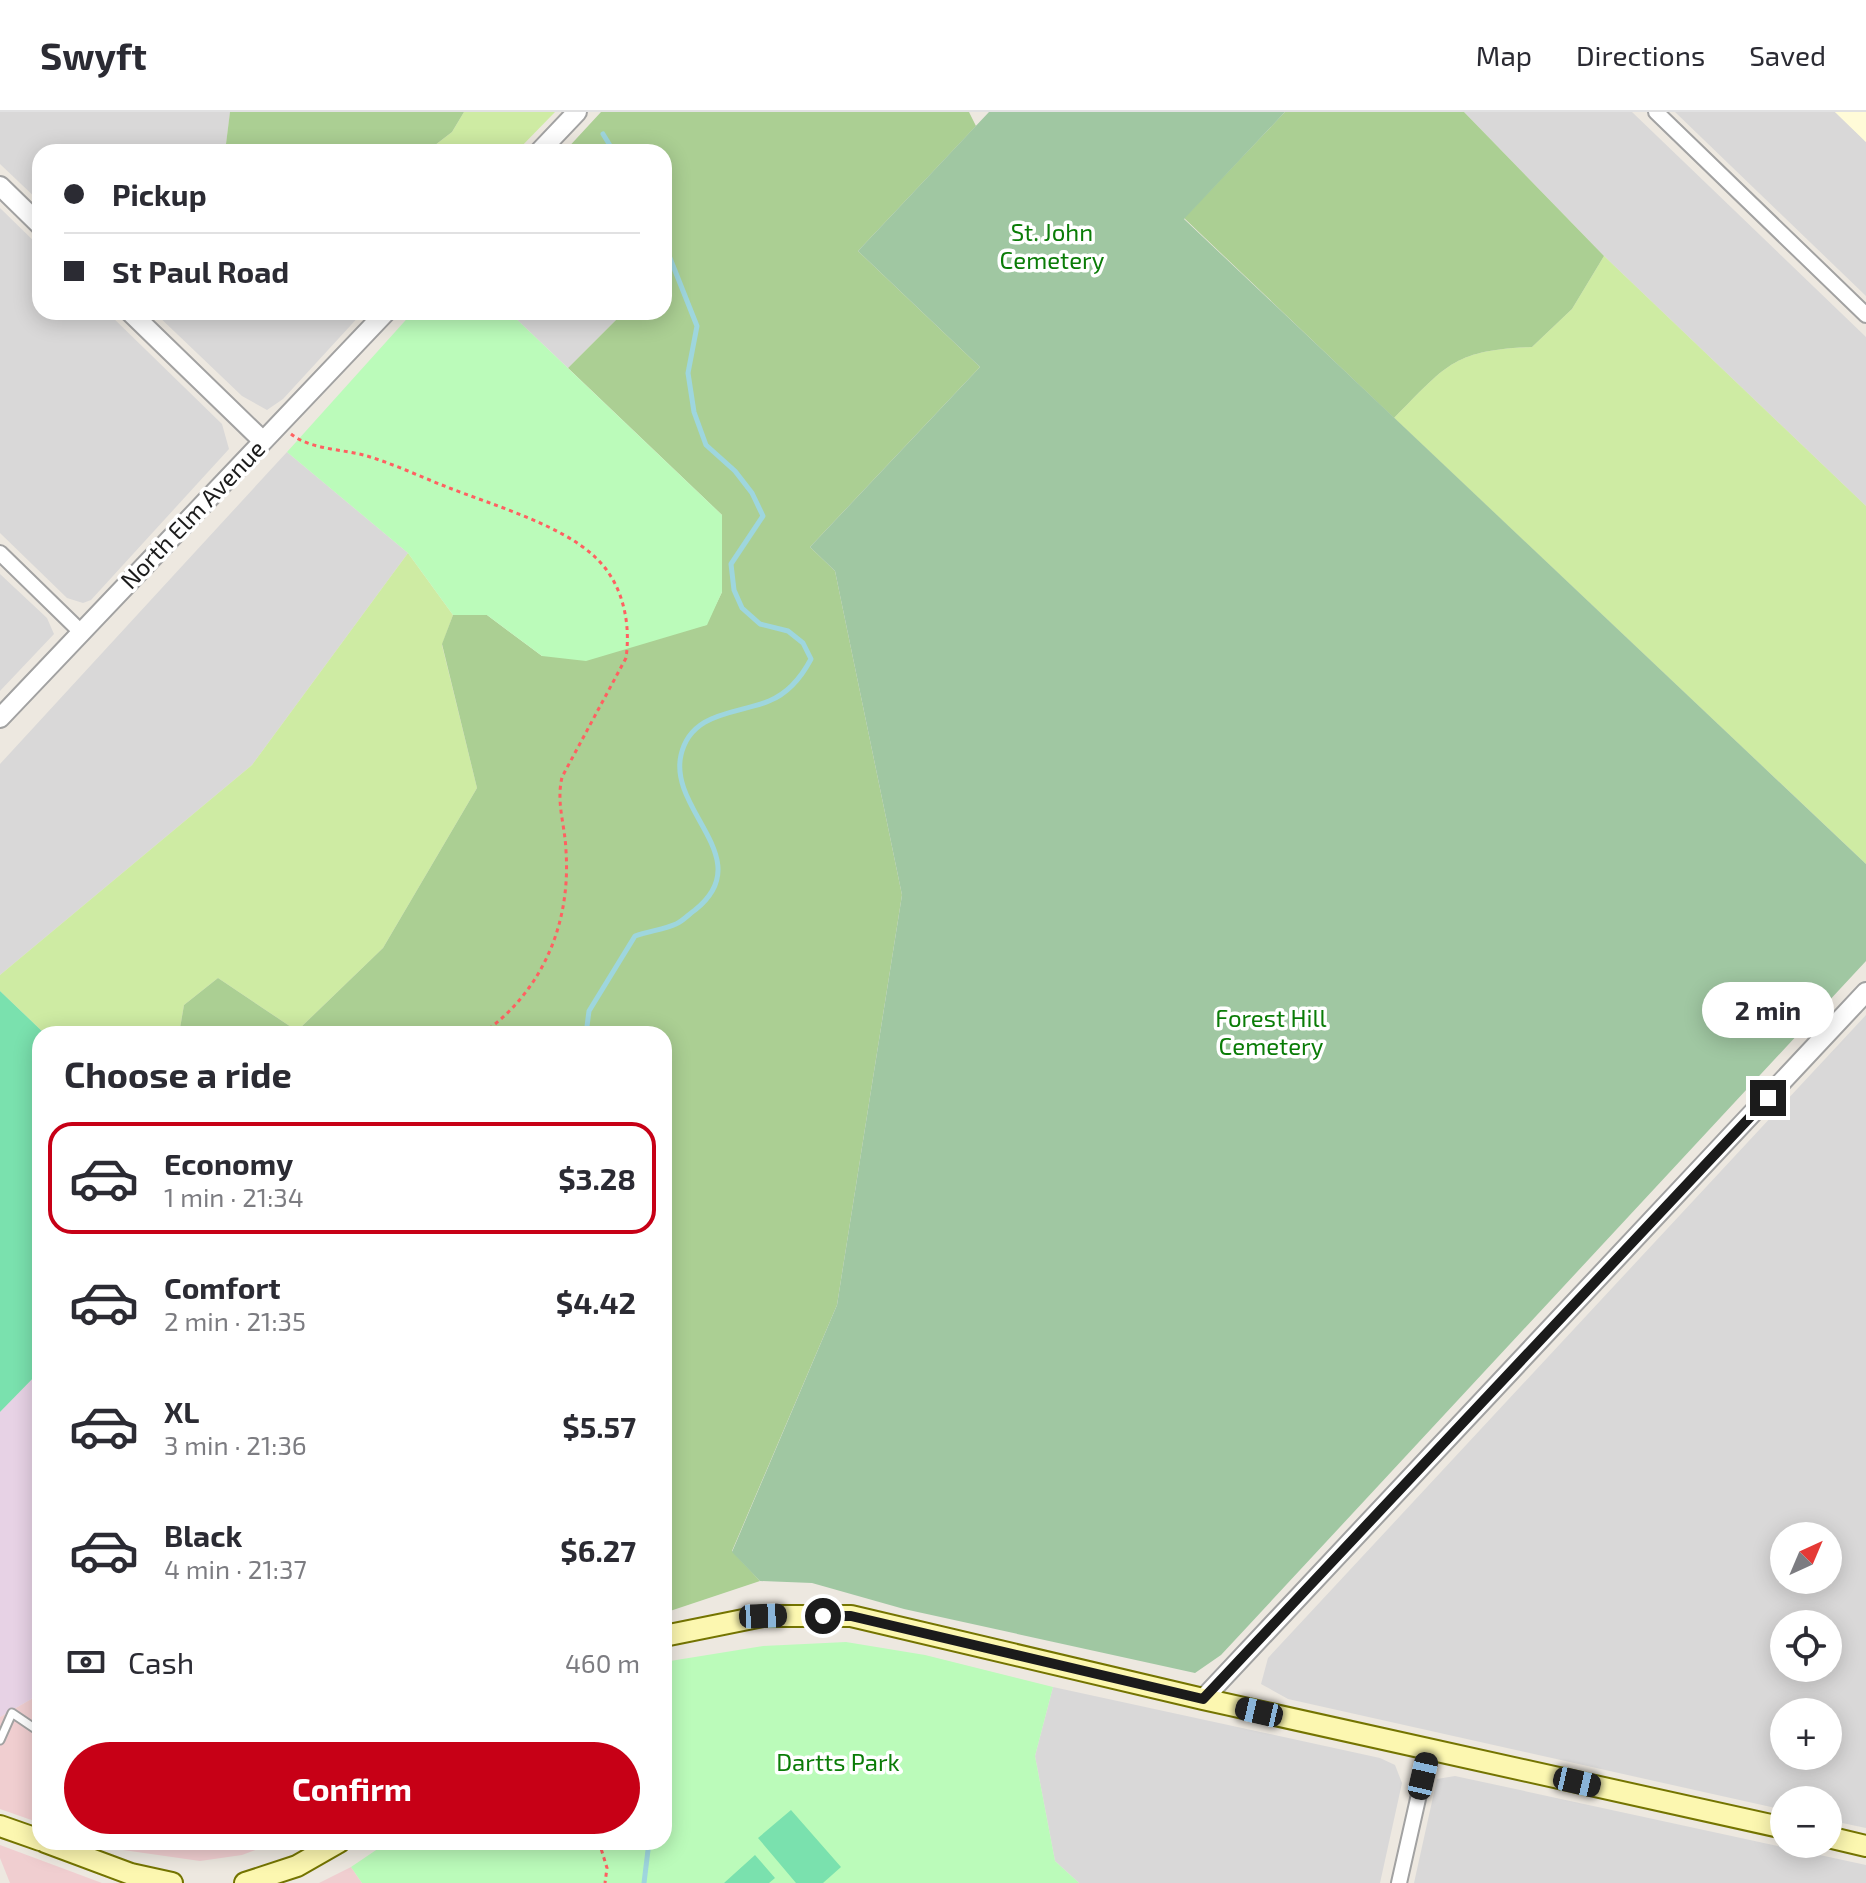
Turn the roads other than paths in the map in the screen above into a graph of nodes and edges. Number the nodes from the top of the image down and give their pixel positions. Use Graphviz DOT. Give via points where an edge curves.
graph roads {
  1 [pos="577,112"];
  2 [pos="1656,112"];
  3 [pos="547,144"];
  4 [pos="0,186"];
  5 [pos="32,217"];
  6 [pos="1866,315"];
  7 [pos="138,320"];
  8 [pos="378,320"];
  9 [pos="263,441"];
  10 [pos="0,553"];
  11 [pos="81,632"];
  12 [pos="0,718"];
  13 [pos="1866,992"];
  14 [pos="672,1634"];
  15 [pos="1203,1699"];
  16 [pos="32,1727"];
  17 [pos="0,1740"];
  18 [pos="1429,1750"];
  19 [pos="1770,1825"];
  20 [pos="0,1826"];
  21 [pos="32,1837"];
  22 [pos="1842,1840"];
  23 [pos="1866,1846"];
  24 [pos="87,1850"];
  25 [pos="325,1850"];
  26 [pos="172,1883"];
  27 [pos="245,1883"];
  28 [pos="1399,1883"];
  1 -- 3 [label="street"];
  2 -- 6 [label="street"];
  4 -- 5 [label="street"];
  7 -- 9 [label="street"];
  8 -- 9 [label="street, North Elm Avenue"];
  9 -- 11 [label="street, North Elm Avenue"];
  10 -- 11 [label="street"];
  11 -- 12 [label="street, North Elm Avenue"];
  13 -- 15 [label="street"];
  14 -- 15 [label="main road" via="763,1616 851,1616"];
  15 -- 18 [label="main road"];
  16 -- 17 [label="lane" via="12,1713"];
  18 -- 19 [label="main road"];
  18 -- 28 [label="street"];
  20 -- 21 [label="main road"];
  22 -- 23 [label="main road"];
  24 -- 26 [label="main road" via="131,1874"];
  25 -- 27 [label="main road" via="297,1866"];
}
